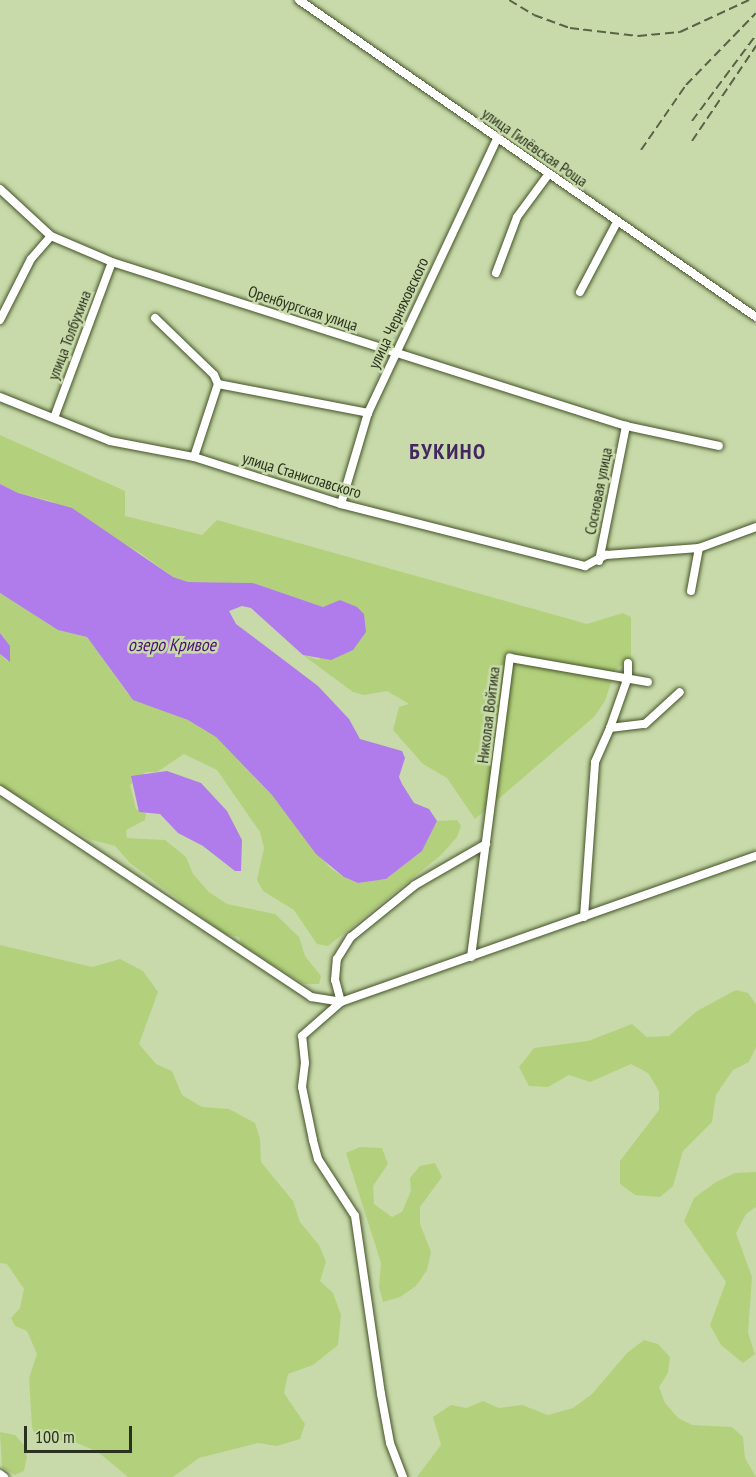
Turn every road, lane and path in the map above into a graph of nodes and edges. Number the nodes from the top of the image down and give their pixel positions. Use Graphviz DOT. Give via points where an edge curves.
graph roads {
  1 [pos="299,0"];
  2 [pos="497,139"];
  3 [pos="548,175"];
  4 [pos="0,189"];
  5 [pos="616,222"];
  6 [pos="51,236"];
  7 [pos="112,262"];
  8 [pos="496,273"];
  9 [pos="580,292"];
  10 [pos="756,317"];
  11 [pos="155,318"];
  12 [pos="0,320"];
  13 [pos="395,353"];
  14 [pos="218,384"];
  15 [pos="0,397"];
  16 [pos="368,413"];
  17 [pos="54,418"];
  18 [pos="626,426"];
  19 [pos="719,446"];
  20 [pos="194,457"];
  21 [pos="341,504"];
  22 [pos="756,528"];
  23 [pos="699,548"];
  24 [pos="599,561"];
  25 [pos="691,591"];
  26 [pos="628,663"];
  27 [pos="628,679"];
  28 [pos="648,682"];
  29 [pos="680,692"];
  30 [pos="610,728"];
  31 [pos="0,790"];
  32 [pos="486,844"];
  33 [pos="756,856"];
  34 [pos="584,917"];
  35 [pos="471,957"];
  36 [pos="341,1002"];
  37 [pos="0,1474"];
  38 [pos="4,1477"];
  39 [pos="403,1477"];
  1 -- 2 [label="street, улица Гилёвская Роща"];
  2 -- 3 [label="street, улица Гилёвская Роща"];
  2 -- 13 [label="street, улица Черняховского"];
  3 -- 5 [label="street, улица Гилёвская Роща"];
  3 -- 8 [label="street" via="517,217"];
  4 -- 6 [label="street, Оренбургская улица"];
  5 -- 9 [label="street"];
  5 -- 10 [label="street, улица Гилёвская Роща"];
  6 -- 7 [label="street, Оренбургская улица"];
  6 -- 12 [label="street" via="31,259"];
  7 -- 13 [label="street, Оренбургская улица"];
  7 -- 17 [label="street, улица Толбухина"];
  11 -- 14 [label="street" via="214,375"];
  13 -- 16 [label="street, улица Черняховского"];
  13 -- 18 [label="street, Оренбургская улица"];
  14 -- 16 [label="street"];
  14 -- 20 [label="street"];
  15 -- 17 [label="street, улица Станиславского"];
  16 -- 21 [label="street, улица Черняховского"];
  17 -- 20 [label="street, улица Станиславского" via="110,441"];
  18 -- 19 [label="street, Оренбургская улица"];
  18 -- 24 [label="street, Сосновая улица"];
  20 -- 21 [label="street, улица Станиславского"];
  21 -- 24 [label="street, улица Станиславского" via="585,566"];
  22 -- 23 [label="street, улица Станиславского"];
  23 -- 24 [label="street, улица Станиславского" via="606,555"];
  23 -- 25 [label="street"];
  26 -- 27 [label="street"];
  27 -- 28 [label="street, Николая Войтика"];
  27 -- 30 [label="street"];
  27 -- 32 [label="street, Николая Войтика" via="510,658"];
  29 -- 30 [label="street" via="645,724"];
  30 -- 34 [label="street" via="595,762"];
  31 -- 36 [label="street" via="311,997"];
  32 -- 35 [label="street"];
  32 -- 36 [label="street" via="415,885 351,937 337,959 334,980"];
  33 -- 34 [label="street"];
  34 -- 35 [label="street"];
  35 -- 36 [label="street"];
  36 -- 39 [label="street" via="302,1036 302,1087 318,1159 355,1216 390,1443"];
  37 -- 38 [label="street"];
}
